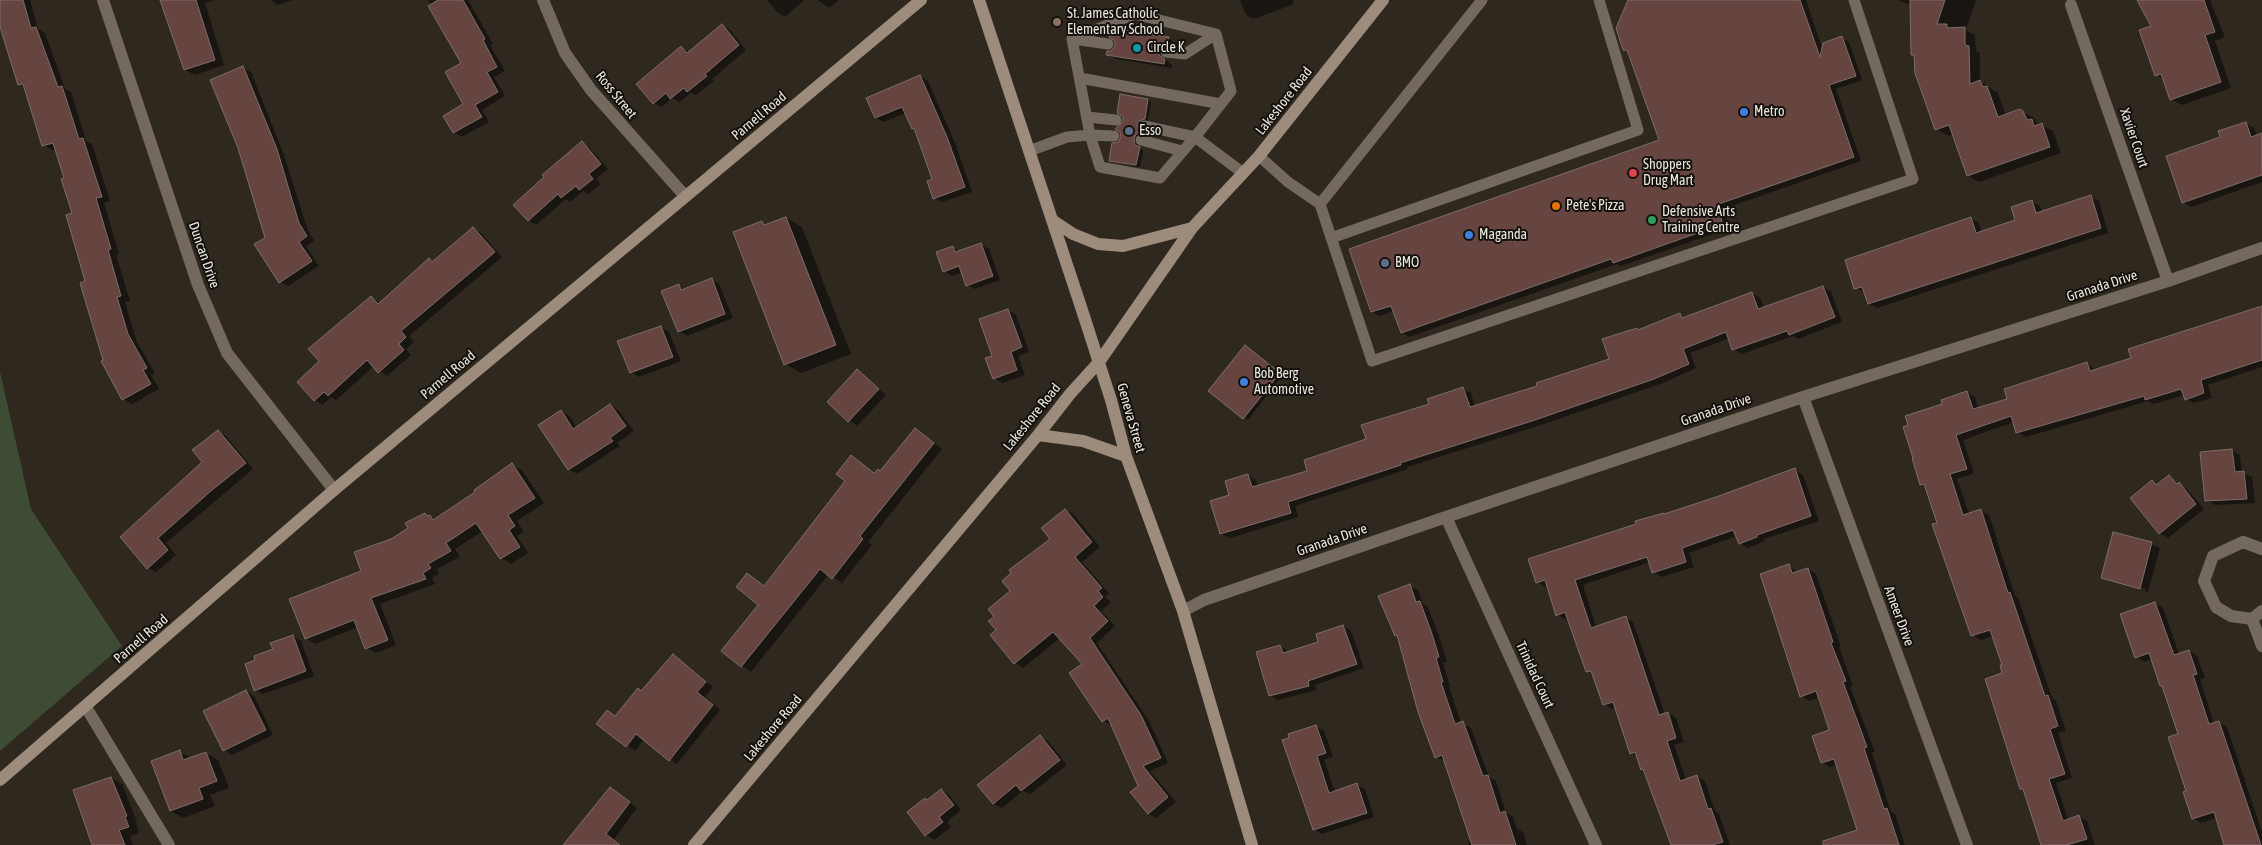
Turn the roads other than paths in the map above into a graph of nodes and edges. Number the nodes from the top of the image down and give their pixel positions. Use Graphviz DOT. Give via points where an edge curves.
graph roads {
  1 [pos="103,0"];
  2 [pos="543,0"];
  3 [pos="921,0"];
  4 [pos="979,0"];
  5 [pos="1383,0"];
  6 [pos="1482,0"];
  7 [pos="1599,0"];
  8 [pos="1854,0"];
  9 [pos="2071,5"];
  10 [pos="1216,34"];
  11 [pos="1072,39"];
  12 [pos="1108,44"];
  13 [pos="1166,52"];
  14 [pos="1080,78"];
  15 [pos="1220,104"];
  16 [pos="1087,117"];
  17 [pos="1116,120"];
  18 [pos="1144,126"];
  19 [pos="1090,134"];
  20 [pos="1114,136"];
  21 [pos="1194,136"];
  22 [pos="1141,140"];
  23 [pos="1029,150"];
  24 [pos="1182,151"];
  25 [pos="1259,156"];
  26 [pos="1243,173"];
  27 [pos="685,196"];
  28 [pos="1320,204"];
  29 [pos="1052,220"];
  30 [pos="1192,228"];
  31 [pos="1331,238"];
  32 [pos="2262,248"];
  33 [pos="2168,281"];
  34 [pos="1098,362"];
  35 [pos="1802,397"];
  36 [pos="1038,434"];
  37 [pos="1126,456"];
  38 [pos="334,490"];
  39 [pos="1446,517"];
  40 [pos="2262,549"];
  41 [pos="1183,611"];
  42 [pos="2257,615"];
  43 [pos="2262,646"];
  44 [pos="86,707"];
  45 [pos="0,780"];
  46 [pos="169,845"];
  47 [pos="694,845"];
  48 [pos="1252,845"];
  49 [pos="1596,845"];
  50 [pos="1967,845"];
  1 -- 38 [label="street, Duncan Drive" via="198,285 227,353"];
  2 -- 27 [label="street, Ross Street" via="565,53 591,90"];
  3 -- 27 [label="main road, Parnell Road"];
  4 -- 23 [label="main road, Geneva Street"];
  5 -- 25 [label="main road, Lakeshore Road"];
  6 -- 28 [label="lane"];
  7 -- 31 [label="lane" via="1638,130"];
  8 -- 31 [label="lane" via="1913,178 1372,361"];
  9 -- 33 [label="street, Xavier Court"];
  10 -- 11 [label="lane" via="1135,14"];
  10 -- 13 [label="lane" via="1185,54"];
  10 -- 15 [label="lane" via="1231,91"];
  11 -- 12 [label="lane"];
  11 -- 14 [label="lane"];
  14 -- 15 [label="lane"];
  14 -- 16 [label="lane"];
  15 -- 21 [label="lane"];
  16 -- 17 [label="lane"];
  16 -- 19 [label="lane"];
  18 -- 21 [label="lane"];
  19 -- 20 [label="lane"];
  19 -- 23 [label="lane" via="1067,137"];
  19 -- 24 [label="lane" via="1100,167 1160,178"];
  21 -- 24 [label="lane"];
  21 -- 26 [label="lane"];
  22 -- 24 [label="lane"];
  23 -- 29 [label="main road, Geneva Street"];
  25 -- 26 [label="main road, Lakeshore Road"];
  25 -- 28 [label="lane"];
  26 -- 30 [label="main road, Lakeshore Road"];
  27 -- 38 [label="main road, Parnell Road"];
  28 -- 31 [label="lane"];
  29 -- 30 [label="main road" via="1073,234 1098,244 1124,246"];
  29 -- 34 [label="main road, Geneva Street"];
  30 -- 34 [label="main road, Lakeshore Road"];
  32 -- 33 [label="street, Granada Drive"];
  33 -- 35 [label="street, Granada Drive"];
  34 -- 36 [label="main road, Lakeshore Road"];
  34 -- 37 [label="main road, Geneva Street"];
  35 -- 39 [label="street, Granada Drive"];
  35 -- 50 [label="street, Ameer Drive"];
  36 -- 37 [label="main road" via="1083,441"];
  36 -- 47 [label="main road, Lakeshore Road"];
  37 -- 41 [label="main road, Geneva Street"];
  38 -- 44 [label="main road, Parnell Road"];
  39 -- 41 [label="street, Granada Drive" via="1204,600"];
  39 -- 49 [label="street, Trinidad Court"];
  40 -- 42 [label="street" via="2243,542 2214,556 2204,581 2216,607 2231,616"];
  41 -- 48 [label="main road, Geneva Street"];
  42 -- 43 [label="street"];
  44 -- 45 [label="main road, Parnell Road"];
  44 -- 46 [label="street"];
}
